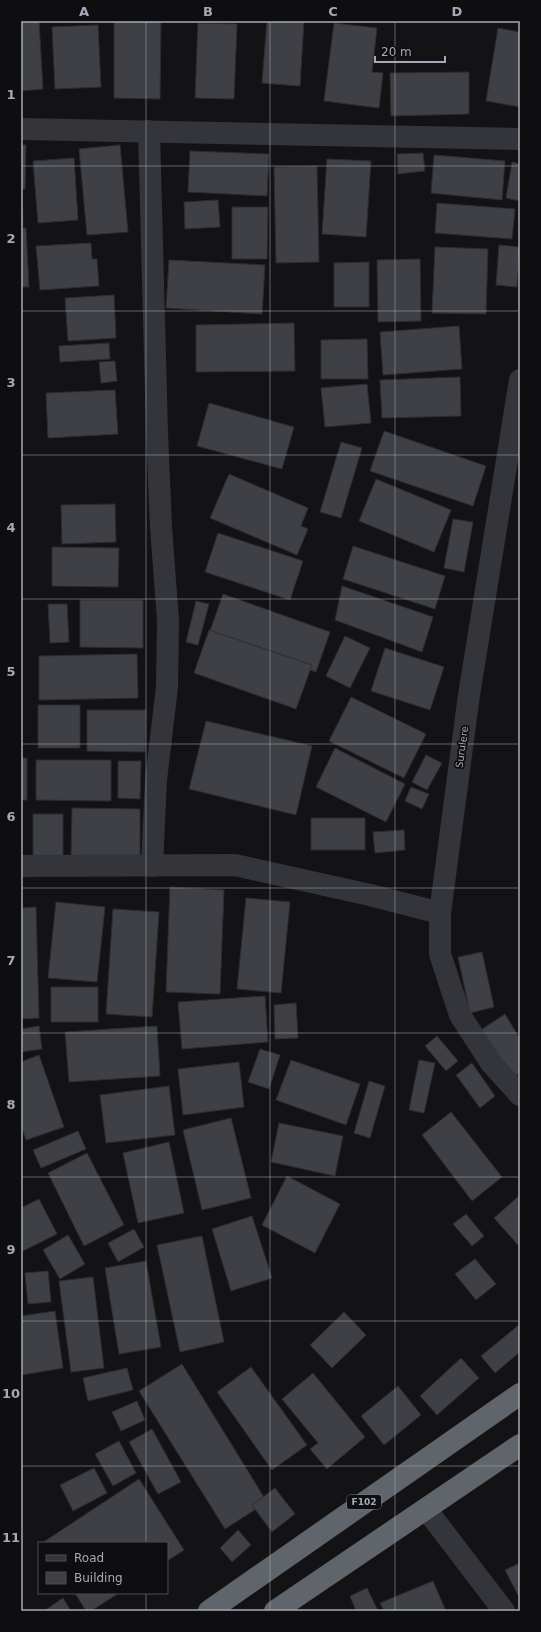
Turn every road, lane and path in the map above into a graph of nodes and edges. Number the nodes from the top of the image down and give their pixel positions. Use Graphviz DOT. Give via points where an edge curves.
graph roads {
  1 [pos="21,129"];
  2 [pos="149,131"];
  3 [pos="520,140"];
  4 [pos="520,380"];
  5 [pos="517,417"];
  6 [pos="21,866"];
  7 [pos="152,866"];
  8 [pos="440,912"];
  9 [pos="520,1095"];
  10 [pos="520,1394"];
  11 [pos="520,1445"];
  12 [pos="426,1509"];
  13 [pos="208,1611"];
  14 [pos="275,1611"];
  15 [pos="504,1611"];
  1 -- 2 [label="street"];
  2 -- 3 [label="street"];
  2 -- 7 [label="street" via="161,527 168,621 167,687 156,780"];
  4 -- 5 [label="street, Surulere"];
  5 -- 8 [label="street, Surulere" via="469,695"];
  6 -- 7 [label="street"];
  7 -- 8 [label="street" via="235,866"];
  8 -- 9 [label="street, Surulere" via="440,954 460,1015 491,1063"];
  10 -- 13 [label="highway, F102"];
  11 -- 12 [label="highway"];
  12 -- 14 [label="highway"];
  12 -- 15 [label="street"];
}
